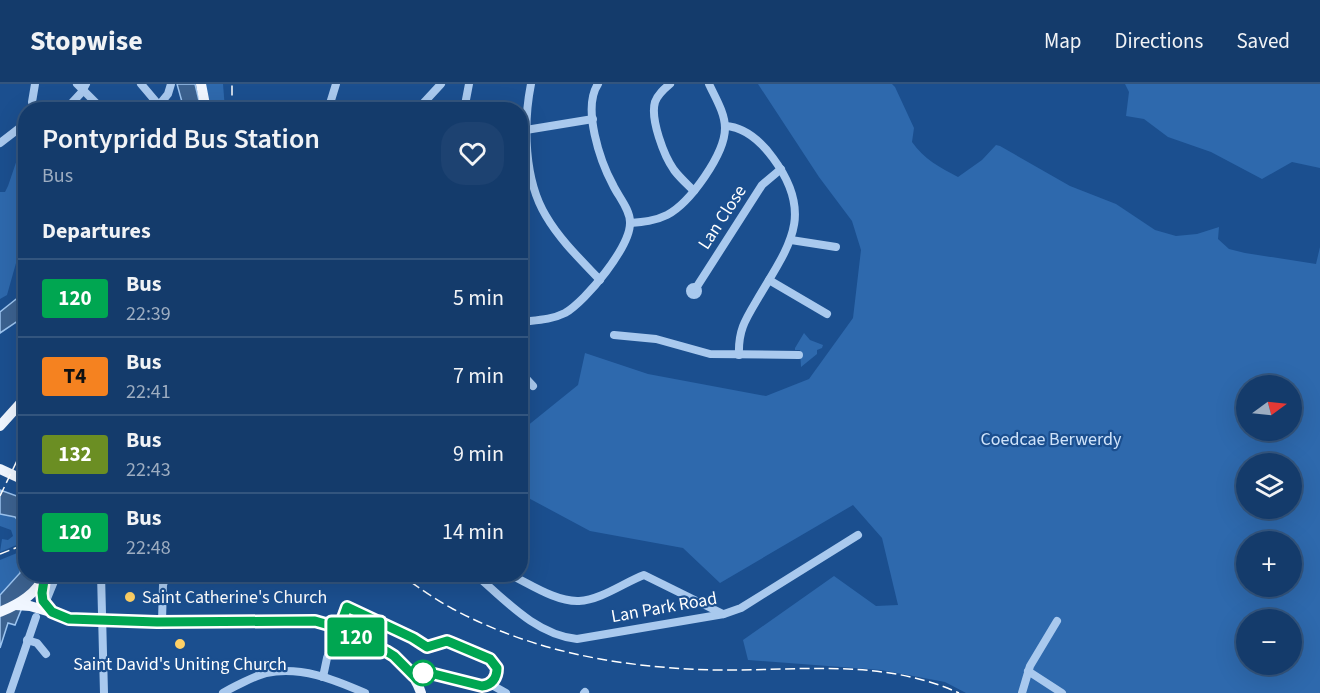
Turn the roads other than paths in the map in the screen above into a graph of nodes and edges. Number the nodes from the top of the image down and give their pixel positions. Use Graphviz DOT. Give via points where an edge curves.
graph roads {
  1 [pos="35,84"];
  2 [pos="141,84"];
  3 [pos="171,84"];
  4 [pos="201,84"];
  5 [pos="336,84"];
  6 [pos="441,84"];
  7 [pos="470,84"];
  8 [pos="531,84"];
  9 [pos="598,84"];
  10 [pos="670,84"];
  11 [pos="709,84"];
  12 [pos="82,86"];
  13 [pos="32,102"];
  14 [pos="71,102"];
  15 [pos="96,102"];
  16 [pos="154,102"];
  17 [pos="163,102"];
  18 [pos="204,102"];
  19 [pos="330,102"];
  20 [pos="424,102"];
  21 [pos="466,102"];
  22 [pos="528,112"];
  23 [pos="592,119"];
  24 [pos="725,126"];
  25 [pos="18,129"];
  26 [pos="528,130"];
  27 [pos="0,143"];
  28 [pos="528,149"];
  29 [pos="781,169"];
  30 [pos="694,191"];
  31 [pos="630,223"];
  32 [pos="791,240"];
  33 [pos="836,247"];
  34 [pos="600,280"];
  35 [pos="769,280"];
  36 [pos="696,288"];
  37 [pos="827,314"];
  38 [pos="528,321"];
  39 [pos="614,335"];
  40 [pos="799,355"];
  41 [pos="740,356"];
  42 [pos="528,381"];
  43 [pos="533,386"];
  44 [pos="18,407"];
  45 [pos="0,426"];
  46 [pos="0,469"];
  47 [pos="18,478"];
  48 [pos="858,535"];
  49 [pos="41,582"];
  50 [pos="44,582"];
  51 [pos="54,582"];
  52 [pos="101,582"];
  53 [pos="164,582"];
  54 [pos="484,582"];
  55 [pos="525,582"];
  56 [pos="46,601"];
  57 [pos="20,605"];
  58 [pos="0,612"];
  59 [pos="52,612"];
  60 [pos="724,614"];
  61 [pos="36,617"];
  62 [pos="103,621"];
  63 [pos="162,621"];
  64 [pos="1058,621"];
  65 [pos="338,629"];
  66 [pos="27,640"];
  67 [pos="46,654"];
  68 [pos="1028,671"];
  69 [pos="414,676"];
  70 [pos="323,677"];
  71 [pos="10,693"];
  72 [pos="104,693"];
  73 [pos="223,693"];
  74 [pos="365,693"];
  75 [pos="421,693"];
  76 [pos="427,693"];
  77 [pos="506,693"];
  78 [pos="1022,693"];
  79 [pos="1062,693"];
  1 -- 13 [label="street"];
  2 -- 16 [label="street"];
  3 -- 17 [label="street"];
  4 -- 18 [label="main road"];
  5 -- 19 [label="street"];
  6 -- 20 [label="street"];
  7 -- 21 [label="street"];
  8 -- 22 [label="street"];
  9 -- 23 [label="street" via="591,99"];
  10 -- 30 [label="street" via="655,101 655,122 668,160"];
  11 -- 24 [label="street"];
  12 -- 14 [label="street"];
  12 -- 15 [label="street"];
  23 -- 26 [label="street"];
  23 -- 31 [label="street" via="607,174"];
  24 -- 29 [label="street" via="753,137"];
  24 -- 30 [label="street" via="718,153"];
  25 -- 27 [label="street"];
  28 -- 34 [label="street" via="544,214"];
  29 -- 32 [label="street" via="795,204"];
  29 -- 36 [label="street, Lan Close" via="762,185"];
  30 -- 31 [label="street" via="666,215"];
  31 -- 34 [label="street" via="617,255"];
  32 -- 33 [label="street"];
  32 -- 35 [label="street"];
  34 -- 38 [label="street" via="566,312"];
  35 -- 37 [label="street"];
  35 -- 41 [label="street" via="743,323"];
  39 -- 41 [label="street"];
  40 -- 41 [label="street"];
  42 -- 43 [label="street"];
  44 -- 45 [label="main road"];
  46 -- 47 [label="main road"];
  48 -- 60 [label="street, Lan Park Road" via="750,603"];
  49 -- 57 [label="main road"];
  50 -- 59 [label="main road" via="43,601"];
  51 -- 56 [label="street"];
  52 -- 62 [label="street"];
  53 -- 63 [label="street"];
  54 -- 60 [label="street, Lan Park Road" via="521,614 561,638 577,639"];
  55 -- 60 [label="street" via="552,595 577,601 644,575"];
  57 -- 58 [label="main road"];
  57 -- 59 [label="main road"];
  59 -- 62 [label="main road" via="69,619"];
  61 -- 66 [label="street"];
  62 -- 63 [label="main road"];
  62 -- 72 [label="street"];
  63 -- 65 [label="main road" via="304,620"];
  64 -- 68 [label="street"];
  65 -- 69 [label="main road" via="394,656"];
  65 -- 70 [label="street"];
  66 -- 67 [label="street" via="37,643"];
  66 -- 71 [label="street"];
  68 -- 78 [label="street"];
  68 -- 79 [label="street"];
  69 -- 75 [label="main road"];
  69 -- 76 [label="main road"];
  69 -- 77 [label="street" via="430,673 482,686 490,684"];
  70 -- 73 [label="street" via="299,672 264,674"];
  70 -- 74 [label="street"];
}
